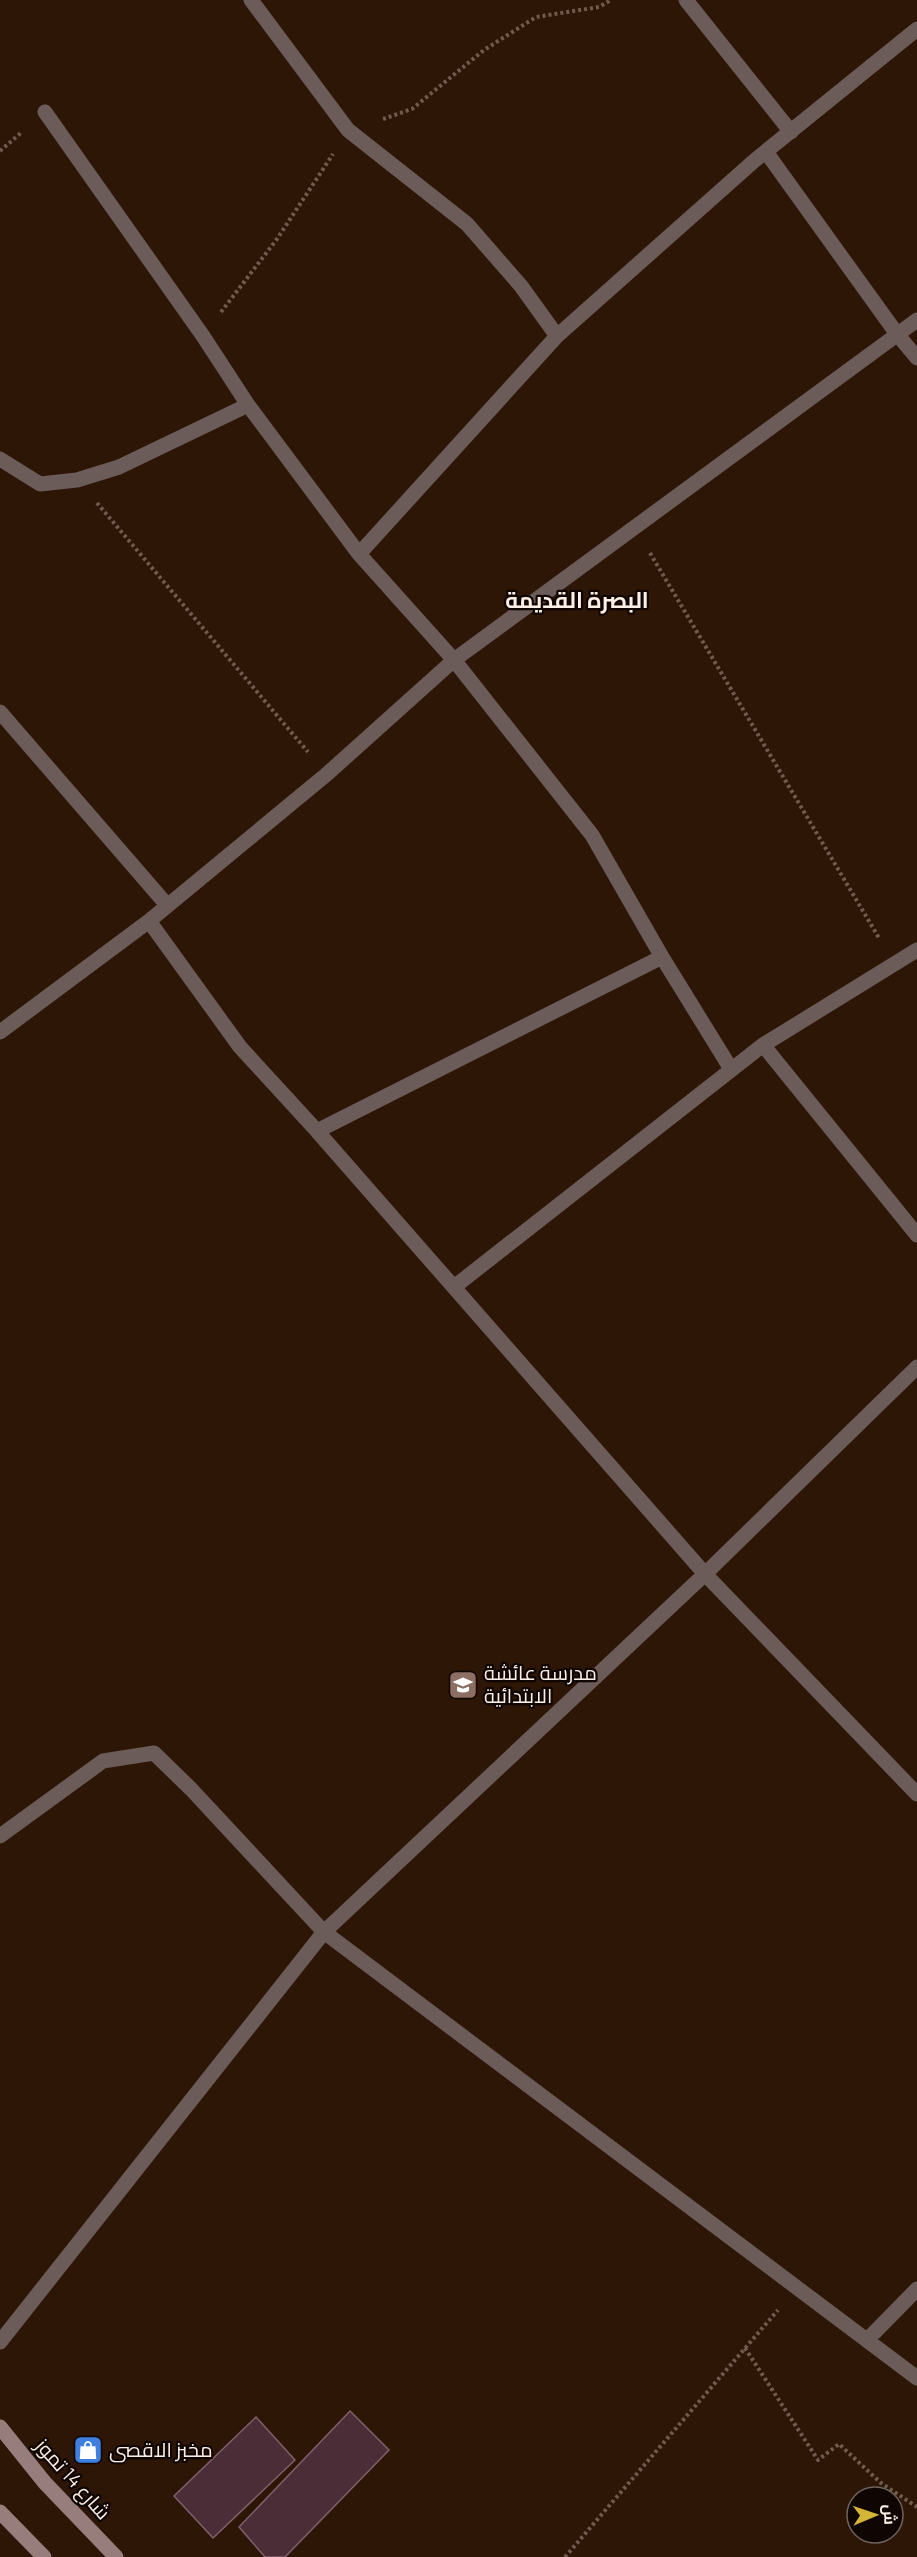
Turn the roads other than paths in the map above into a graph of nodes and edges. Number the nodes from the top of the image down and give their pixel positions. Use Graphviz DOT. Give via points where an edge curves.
graph roads {
  1 [pos="251,0"];
  2 [pos="686,0"];
  3 [pos="917,29"];
  4 [pos="45,112"];
  5 [pos="791,132"];
  6 [pos="766,152"];
  7 [pos="917,320"];
  8 [pos="897,334"];
  9 [pos="557,336"];
  10 [pos="917,358"];
  11 [pos="248,405"];
  12 [pos="0,459"];
  13 [pos="359,554"];
  14 [pos="454,660"];
  15 [pos="0,712"];
  16 [pos="167,905"];
  17 [pos="149,921"];
  18 [pos="917,950"];
  19 [pos="662,957"];
  20 [pos="0,1032"];
  21 [pos="763,1045"];
  22 [pos="731,1069"];
  23 [pos="317,1131"];
  24 [pos="917,1235"];
  25 [pos="454,1287"];
  26 [pos="917,1368"];
  27 [pos="705,1574"];
  28 [pos="917,1794"];
  29 [pos="0,1836"];
  30 [pos="324,1932"];
  31 [pos="917,2289"];
  32 [pos="867,2340"];
  33 [pos="0,2342"];
  34 [pos="917,2378"];
  35 [pos="0,2427"];
  36 [pos="0,2512"];
  37 [pos="44,2557"];
  38 [pos="116,2557"];
  1 -- 9 [label="street" via="348,130 467,224 521,286"];
  2 -- 5 [label="street"];
  3 -- 5 [label="street"];
  4 -- 11 [label="street"];
  5 -- 6 [label="street"];
  6 -- 8 [label="street"];
  6 -- 9 [label="street"];
  7 -- 8 [label="street"];
  8 -- 10 [label="street"];
  8 -- 14 [label="street"];
  9 -- 13 [label="street"];
  11 -- 12 [label="street" via="118,467 77,480 40,484"];
  11 -- 13 [label="street"];
  13 -- 14 [label="street"];
  14 -- 16 [label="street" via="327,774"];
  14 -- 19 [label="street" via="592,834"];
  15 -- 16 [label="street"];
  16 -- 17 [label="street"];
  17 -- 20 [label="street"];
  17 -- 23 [label="street" via="240,1047"];
  18 -- 21 [label="street"];
  19 -- 22 [label="street"];
  19 -- 23 [label="street"];
  21 -- 22 [label="street"];
  21 -- 24 [label="street"];
  22 -- 25 [label="street"];
  23 -- 25 [label="street"];
  25 -- 27 [label="street"];
  26 -- 27 [label="street"];
  27 -- 28 [label="street"];
  27 -- 30 [label="street"];
  29 -- 30 [label="street" via="103,1761 153,1753"];
  30 -- 32 [label="street"];
  30 -- 33 [label="street"];
  31 -- 32 [label="street"];
  32 -- 34 [label="street"];
  35 -- 38 [label="main road, شارع 14 تموز" via="45,2483"];
  36 -- 37 [label="main road"];
}
